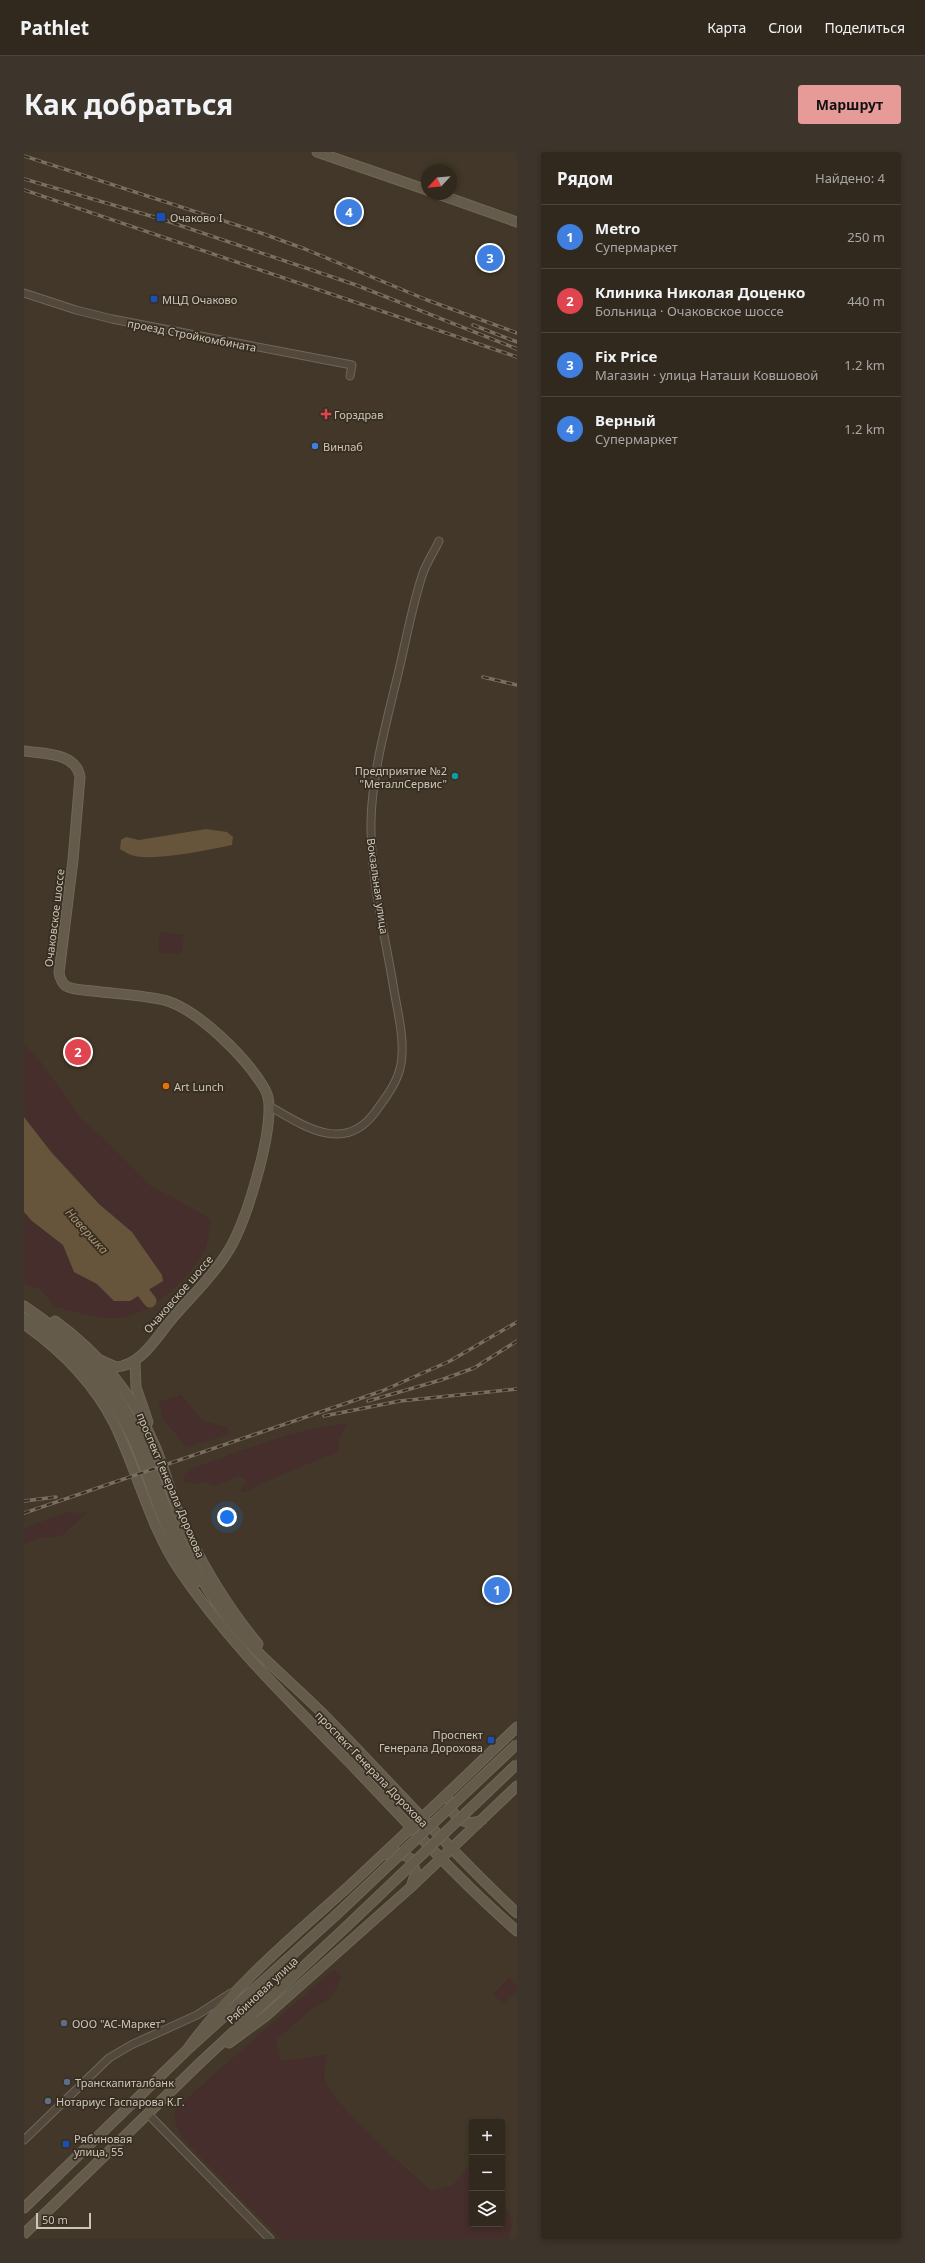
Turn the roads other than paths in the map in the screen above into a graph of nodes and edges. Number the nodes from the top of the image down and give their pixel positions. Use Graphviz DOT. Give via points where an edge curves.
graph roads {
  1 [pos="317,152"];
  2 [pos="421,188"];
  3 [pos="455,200"];
  4 [pos="517,222"];
  5 [pos="24,293"];
  6 [pos="350,376"];
  7 [pos="439,542"];
  8 [pos="24,751"];
  9 [pos="269,1106"];
  10 [pos="24,1301"];
  11 [pos="24,1306"];
  12 [pos="24,1318"];
  13 [pos="24,1324"];
  14 [pos="98,1358"];
  15 [pos="135,1361"];
  16 [pos="161,1462"];
  17 [pos="216,1619"];
  18 [pos="306,1697"];
  19 [pos="517,1726"];
  20 [pos="517,1744"];
  21 [pos="517,1764"];
  22 [pos="517,1786"];
  23 [pos="455,1787"];
  24 [pos="423,1817"];
  25 [pos="483,1819"];
  26 [pos="412,1828"];
  27 [pos="452,1848"];
  28 [pos="381,1857"];
  29 [pos="441,1859"];
  30 [pos="411,1887"];
  31 [pos="517,1913"];
  32 [pos="517,1931"];
  33 [pos="234,1991"];
  34 [pos="187,2050"];
  35 [pos="201,2062"];
  36 [pos="148,2114"];
  37 [pos="24,2140"];
  38 [pos="24,2208"];
  39 [pos="24,2234"];
  40 [pos="270,2239"];
  1 -- 2 [label="main road"];
  3 -- 4 [label="main road"];
  5 -- 6 [label="street, проезд Стройкомбината" via="112,319 352,365"];
  7 -- 9 [label="street, Вокзальная улица" via="423,573 389,711 372,799 373,857 401,1032 402,1056 398,1075 370,1118 350,1132 319,1132 305,1127"];
  8 -- 9 [label="main road, Очаковское шоссе" via="70,760 80,776 60,973 62,982 78,990 153,998 180,1007 205,1024 239,1056 264,1087"];
  9 -- 15 [label="main road, Очаковское шоссе" via="257,1175 243,1218 228,1252 215,1272"];
  10 -- 14 [label="main road, проспект Генерала Дорохова" via="62,1327"];
  11 -- 18 [label="main road, проспект Генерала Дорохова" via="62,1335 108,1384 138,1434 167,1510 196,1572 242,1635"];
  12 -- 17 [label="main road, проспект Генерала Дорохова" via="54,1336 70,1350 93,1375 115,1406 136,1447 178,1552"];
  13 -- 17 [label="main road, проспект Генерала Дорохова" via="71,1363 101,1401 121,1440 156,1531 180,1570"];
  14 -- 15 [label="main road" via="116,1367"];
  14 -- 16 [label="main road, проспект Генерала Дорохова" via="128,1396 147,1428"];
  15 -- 16 [label="main road" via="136,1387"];
  16 -- 18 [label="main road, проспект Генерала Дорохова" via="184,1525 212,1578 253,1638"];
  17 -- 26 [label="main road, проспект Генерала Дорохова" via="267,1677"];
  18 -- 24 [label="main road, проспект Генерала Дорохова"];
  19 -- 23 [label="main road"];
  20 -- 34 [label="main road, Рябиновая улица, bridge" via="335,1916"];
  21 -- 35 [label="main road, Рябиновая улица, bridge"];
  22 -- 25 [label="main road"];
  23 -- 24 [label="main road"];
  23 -- 25 [label="main road" via="449,1800 457,1818 470,1823"];
  24 -- 26 [label="main road"];
  24 -- 27 [label="main road, проспект Генерала Дорохова"];
  25 -- 27 [label="main road"];
  26 -- 28 [label="main road"];
  26 -- 29 [label="main road, проспект Генерала Дорохова"];
  27 -- 29 [label="main road"];
  27 -- 31 [label="main road, проспект Генерала Дорохова"];
  28 -- 30 [label="main road" via="396,1852 410,1858 416,1872"];
  28 -- 33 [label="main road"];
  29 -- 30 [label="main road"];
  29 -- 32 [label="main road, проспект Генерала Дорохова"];
  30 -- 35 [label="main road" via="267,2015"];
  33 -- 34 [label="main road"];
  33 -- 37 [label="street" via="197,2015 131,2045 109,2058"];
  34 -- 38 [label="main road, Рябиновая улица"];
  35 -- 36 [label="main road, Рябиновая улица"];
  36 -- 39 [label="main road, Рябиновая улица"];
  36 -- 40 [label="street"];
}
